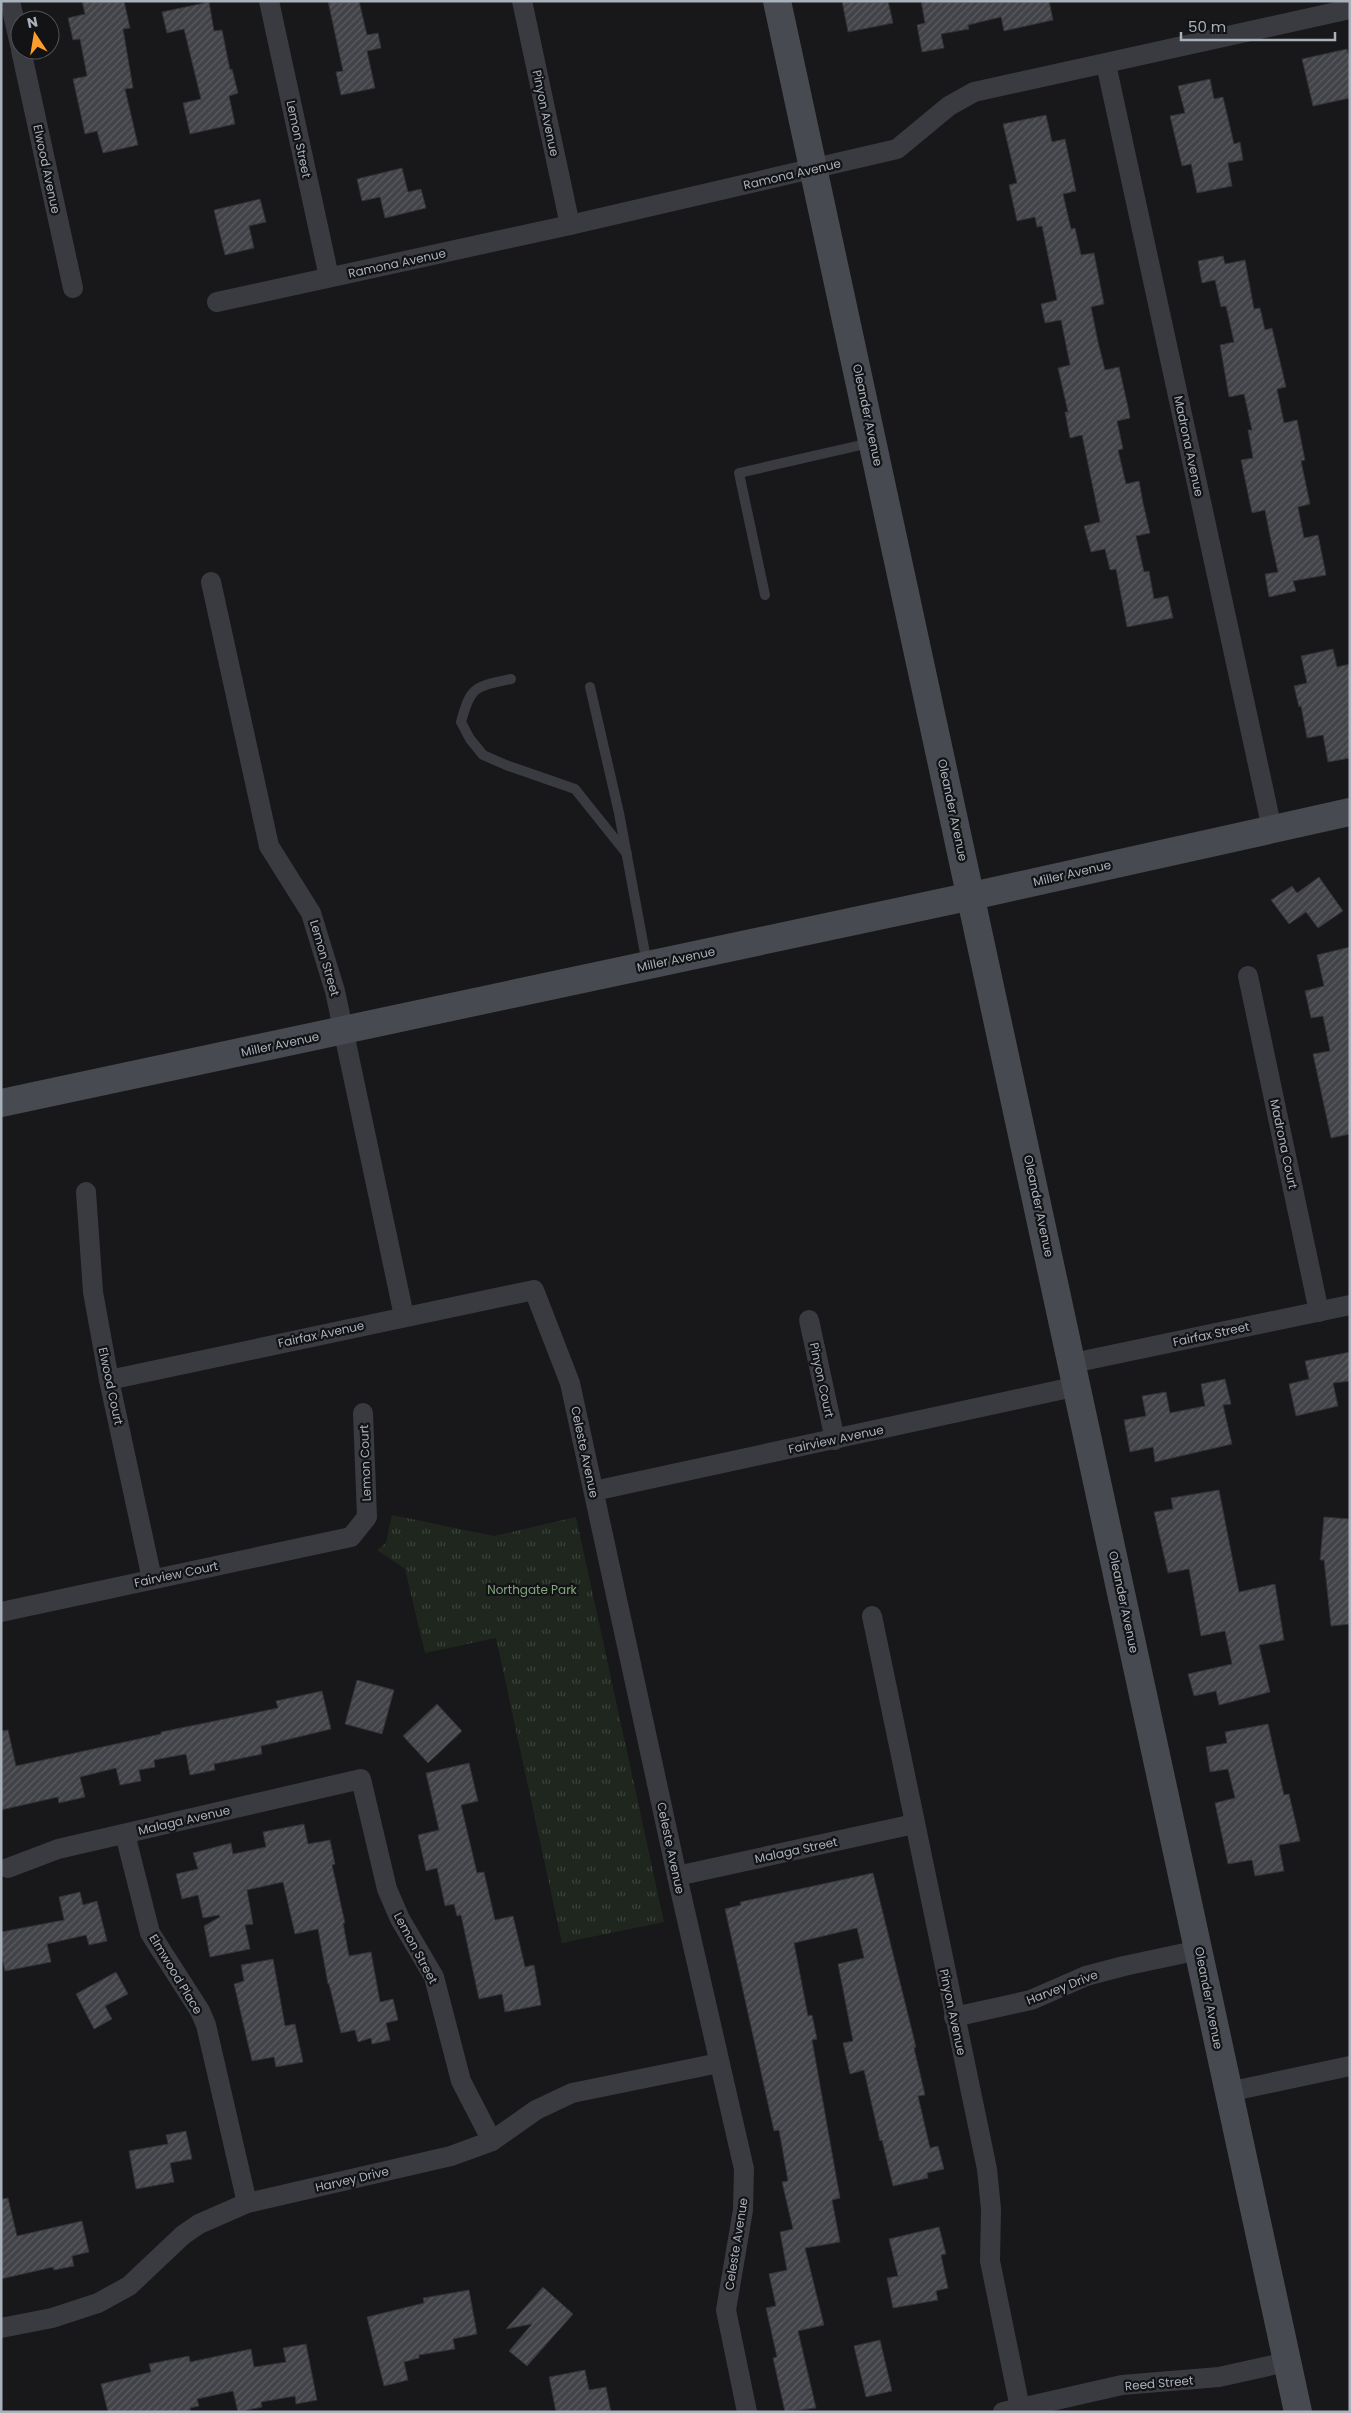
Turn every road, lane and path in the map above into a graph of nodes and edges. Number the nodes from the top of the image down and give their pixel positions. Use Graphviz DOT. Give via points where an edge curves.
graph roads {
  1 [pos="269,1"];
  2 [pos="522,1"];
  3 [pos="778,1"];
  4 [pos="1350,9"];
  5 [pos="23,60"];
  6 [pos="1106,64"];
  7 [pos="815,170"];
  8 [pos="570,225"];
  9 [pos="329,278"];
  10 [pos="73,288"];
  11 [pos="217,302"];
  12 [pos="874,442"];
  13 [pos="211,582"];
  14 [pos="765,595"];
  15 [pos="511,679"];
  16 [pos="590,687"];
  17 [pos="1350,812"];
  18 [pos="1272,829"];
  19 [pos="627,854"];
  20 [pos="972,896"];
  21 [pos="647,965"];
  22 [pos="1248,976"];
  23 [pos="344,1031"];
  24 [pos="1,1102"];
  25 [pos="86,1192"];
  26 [pos="534,1290"];
  27 [pos="1350,1305"];
  28 [pos="1319,1312"];
  29 [pos="404,1316"];
  30 [pos="809,1320"];
  31 [pos="1075,1375"];
  32 [pos="109,1380"];
  33 [pos="363,1413"];
  34 [pos="835,1440"];
  35 [pos="594,1491"];
  36 [pos="351,1537"];
  37 [pos="152,1579"];
  38 [pos="1,1612"];
  39 [pos="872,1616"];
  40 [pos="361,1779"];
  41 [pos="914,1824"];
  42 [pos="125,1834"];
  43 [pos="8,1868"];
  44 [pos="677,1876"];
  45 [pos="1199,1950"];
  46 [pos="954,2017"];
  47 [pos="719,2062"];
  48 [pos="1350,2066"];
  49 [pos="1228,2092"];
  50 [pos="492,2141"];
  51 [pos="247,2202"];
  52 [pos="1,2328"];
  53 [pos="1286,2362"];
  54 [pos="1012,2410"];
  55 [pos="747,2412"];
  56 [pos="1298,2412"];
  1 -- 9 [label="street, Lemon Street"];
  2 -- 8 [label="street, Pinyon Avenue"];
  3 -- 7 [label="street, Oleander Avenue"];
  4 -- 6 [label="street, Ramona Avenue"];
  5 -- 10 [label="street, Elwood Avenue"];
  6 -- 7 [label="street, Ramona Avenue" via="974,92 949,106 897,149"];
  6 -- 18 [label="street, Madrona Avenue"];
  7 -- 8 [label="street, Ramona Avenue"];
  7 -- 12 [label="street, Oleander Avenue"];
  8 -- 9 [label="street, Ramona Avenue"];
  9 -- 11 [label="street, Ramona Avenue"];
  12 -- 14 [label="lane" via="739,473"];
  12 -- 20 [label="street, Oleander Avenue"];
  13 -- 23 [label="street, Lemon Street" via="269,846 311,913"];
  15 -- 19 [label="lane" via="473,691 461,722 470,739 483,755 506,766 575,789"];
  16 -- 19 [label="lane"];
  17 -- 18 [label="street, Miller Avenue"];
  18 -- 20 [label="street, Miller Avenue"];
  19 -- 21 [label="lane"];
  20 -- 21 [label="street, Miller Avenue"];
  20 -- 31 [label="street, Oleander Avenue"];
  21 -- 23 [label="street, Miller Avenue"];
  22 -- 28 [label="street, Madrona Court"];
  23 -- 24 [label="street, Miller Avenue"];
  23 -- 29 [label="street, Lemon Street"];
  25 -- 32 [label="street, Elwood Court" via="92,1292"];
  26 -- 29 [label="street, Fairfax Avenue"];
  26 -- 35 [label="street, Celeste Avenue" via="570,1383"];
  27 -- 28 [label="street, Fairfax Street"];
  28 -- 31 [label="street, Fairfax Street"];
  29 -- 32 [label="street, Fairfax Avenue"];
  30 -- 34 [label="street, Pinyon Court"];
  31 -- 34 [label="street, Fairview Avenue"];
  31 -- 45 [label="street, Oleander Avenue"];
  32 -- 37 [label="street, Elwood Court"];
  33 -- 36 [label="street, Lemon Court" via="367,1517"];
  34 -- 35 [label="street, Fairview Avenue"];
  35 -- 44 [label="street, Celeste Avenue"];
  36 -- 37 [label="street, Fairview Court"];
  37 -- 38 [label="street, Fairview Court"];
  39 -- 41 [label="street, Pinyon Avenue"];
  40 -- 42 [label="street, Malaga Avenue"];
  40 -- 50 [label="street, Lemon Street" via="387,1889 400,1919 434,1978 461,2081"];
  41 -- 44 [label="street, Malaga Street"];
  41 -- 46 [label="street, Pinyon Avenue"];
  42 -- 43 [label="street, Malaga Avenue" via="58,1849"];
  42 -- 51 [label="street, Elmwood Place" via="150,1933 206,2025"];
  44 -- 47 [label="street, Celeste Avenue"];
  45 -- 46 [label="street, Harvey Drive" via="1086,1976 1031,2000"];
  45 -- 49 [label="street, Oleander Avenue"];
  46 -- 54 [label="street, Pinyon Avenue" via="987,2169 992,2209 990,2261"];
  47 -- 50 [label="street, Harvey Drive" via="572,2093 536,2110"];
  47 -- 55 [label="street, Celeste Avenue" via="744,2169 743,2210 726,2310"];
  48 -- 49 [label="street"];
  49 -- 53 [label="street, Oleander Avenue"];
  50 -- 51 [label="street, Harvey Drive" via="451,2156"];
  51 -- 52 [label="street, Harvey Drive" via="199,2224 129,2286 98,2303 52,2318"];
  53 -- 54 [label="street, Reed Street" via="1219,2378 1122,2385"];
  53 -- 56 [label="street, Oleander Avenue"];
}
